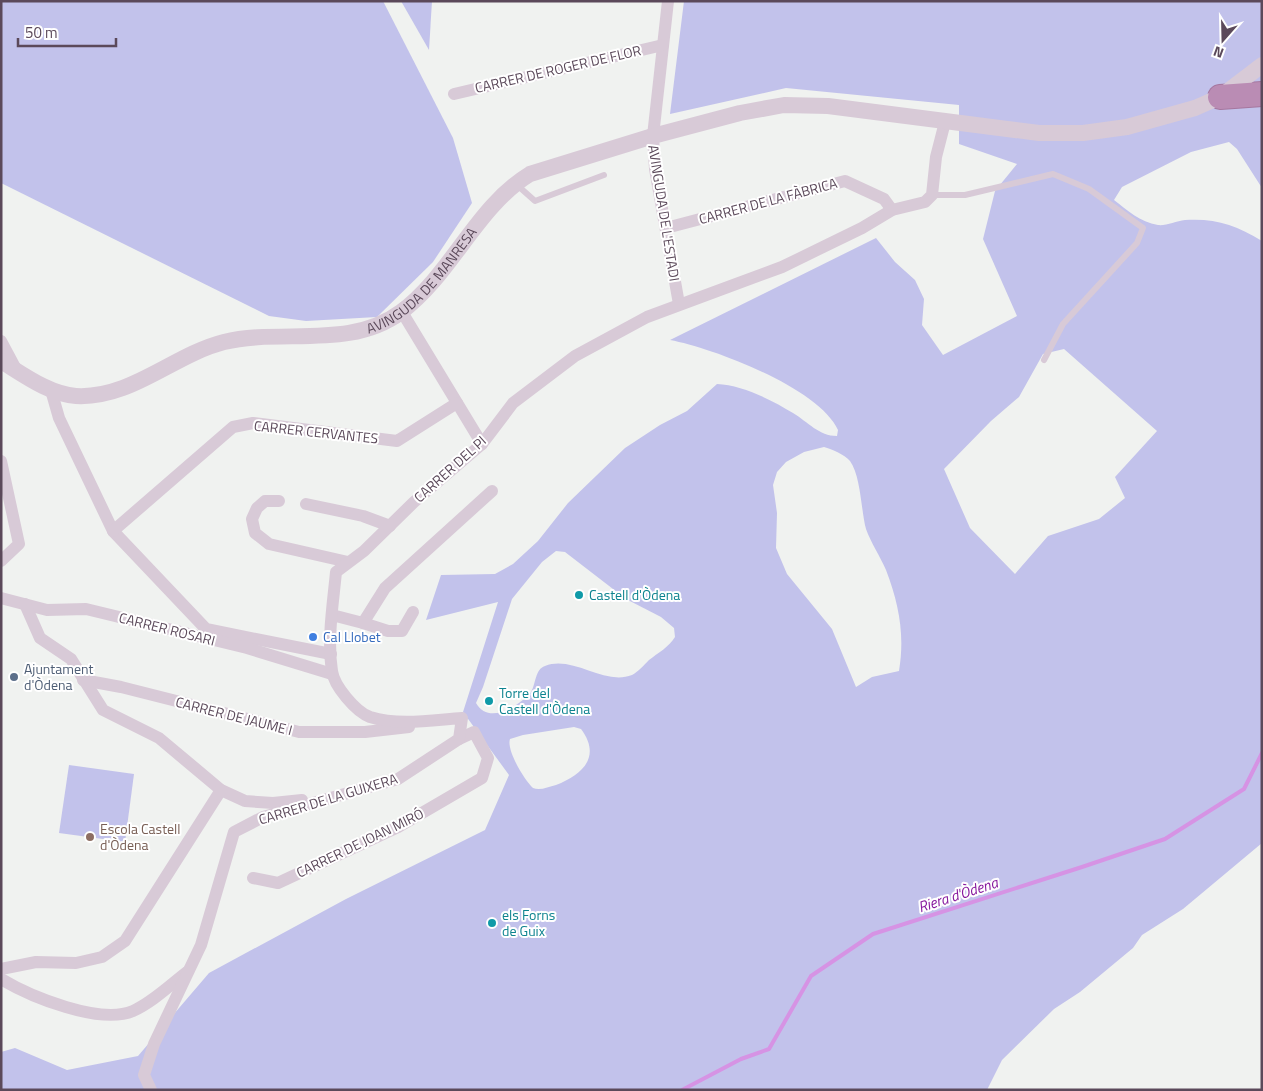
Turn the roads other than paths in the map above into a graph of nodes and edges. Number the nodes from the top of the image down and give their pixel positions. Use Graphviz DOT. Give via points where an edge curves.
graph roads {
  1 [pos="668,1"];
  2 [pos="663,45"];
  3 [pos="1262,65"];
  4 [pos="454,94"];
  5 [pos="1262,94"];
  6 [pos="1220,97"];
  7 [pos="944,122"];
  8 [pos="653,136"];
  9 [pos="604,175"];
  10 [pos="514,183"];
  11 [pos="932,195"];
  12 [pos="892,210"];
  13 [pos="666,228"];
  14 [pos="679,304"];
  15 [pos="402,312"];
  16 [pos="1,341"];
  17 [pos="1044,360"];
  18 [pos="1,361"];
  19 [pos="17,371"];
  20 [pos="51,390"];
  21 [pos="457,403"];
  22 [pos="482,444"];
  23 [pos="1,461"];
  24 [pos="492,491"];
  25 [pos="279,501"];
  26 [pos="306,504"];
  27 [pos="390,526"];
  28 [pos="113,531"];
  29 [pos="1,561"];
  30 [pos="348,562"];
  31 [pos="1,598"];
  32 [pos="25,604"];
  33 [pos="413,612"];
  34 [pos="332,616"];
  35 [pos="363,623"];
  36 [pos="331,654"];
  37 [pos="332,674"];
  38 [pos="83,680"];
  39 [pos="446,719"];
  40 [pos="459,739"];
  41 [pos="221,790"];
  42 [pos="323,800"];
  43 [pos="253,878"];
  44 [pos="1,969"];
  45 [pos="189,970"];
  46 [pos="1,979"];
  47 [pos="151,1090"];
  1 -- 2 [label="street, AVINGUDA DE L'ESTADI"];
  2 -- 4 [label="street, CARRER DE ROGER DE FLOR"];
  2 -- 8 [label="street, AVINGUDA DE L'ESTADI"];
  3 -- 6 [label="street, AVINGUDA DE MANRESA"];
  5 -- 6 [label="highway"];
  6 -- 7 [label="street, AVINGUDA DE MANRESA" via="1196,108 1127,127 1083,133 1039,133"];
  7 -- 8 [label="street, AVINGUDA DE MANRESA" via="828,106 784,105"];
  7 -- 11 [label="street"];
  8 -- 10 [label="street, AVINGUDA DE MANRESA" via="544,168"];
  8 -- 13 [label="street, AVINGUDA DE L'ESTADI" via="655,169"];
  9 -- 10 [label="lane" via="536,201"];
  10 -- 15 [label="street, AVINGUDA DE MANRESA" via="441,273"];
  11 -- 12 [label="street, CARRER DEL PI" via="925,202"];
  11 -- 17 [label="lane" via="965,195 1053,174 1089,189 1143,228 1137,244 1063,324"];
  12 -- 13 [label="street, CARRER DE LA FÀBRICA" via="884,199 845,181"];
  12 -- 14 [label="street, CARRER DEL PI" via="782,267"];
  13 -- 14 [label="street, AVINGUDA DE L'ESTADI"];
  14 -- 22 [label="street, CARRER DEL PI" via="647,317 575,356 513,403"];
  15 -- 20 [label="street, AVINGUDA DE MANRESA" via="384,324 323,337 224,342 123,388 96,396 74,396"];
  15 -- 21 [label="street"];
  16 -- 19 [label="street"];
  18 -- 19 [label="street, AVINGUDA DE MANRESA"];
  19 -- 20 [label="street, AVINGUDA DE MANRESA"];
  20 -- 28 [label="street" via="59,418"];
  21 -- 22 [label="street"];
  21 -- 28 [label="street, CARRER CERVANTES" via="398,441 253,423 233,427"];
  22 -- 27 [label="street, CARRER DEL PI"];
  23 -- 29 [label="street" via="20,544"];
  24 -- 35 [label="street" via="385,588"];
  25 -- 30 [label="street" via="265,500 257,508 252,519 255,533 269,544"];
  26 -- 27 [label="street" via="363,516"];
  27 -- 30 [label="street, CARRER DEL PI"];
  28 -- 36 [label="street" via="206,629"];
  30 -- 34 [label="street, CARRER DEL PI" via="336,572"];
  31 -- 32 [label="street, CARRER ROSARI"];
  32 -- 37 [label="street, CARRER ROSARI" via="47,610 86,609 247,648"];
  32 -- 38 [label="street" via="40,638 72,659"];
  33 -- 35 [label="street" via="402,631 388,631"];
  34 -- 35 [label="street"];
  34 -- 36 [label="street, CARRER DEL PI"];
  36 -- 37 [label="street, CARRER DEL PI"];
  37 -- 39 [label="street" via="352,706 370,717 421,722"];
  38 -- 39 [label="street, CARRER DE JAUME I" via="299,732 365,732"];
  38 -- 41 [label="street" via="103,710 159,738"];
  39 -- 40 [label="street" via="462,718"];
  40 -- 42 [label="street, CARRER DE LA GUIXERA" via="398,779"];
  40 -- 43 [label="street, CARRER DE JOAN MIRÓ" via="474,732 488,758 482,778 398,827 278,883"];
  41 -- 42 [label="street" via="245,802"];
  41 -- 44 [label="street" via="125,941 102,957 76,963 36,962"];
  42 -- 45 [label="street, CARRER DE LA GUIXERA" via="263,817 234,832 202,945"];
  45 -- 46 [label="street" via="134,1010 115,1016 48,1000"];
  45 -- 47 [label="street, CARRER DE LA GUIXERA" via="154,1044 144,1075"];
}
